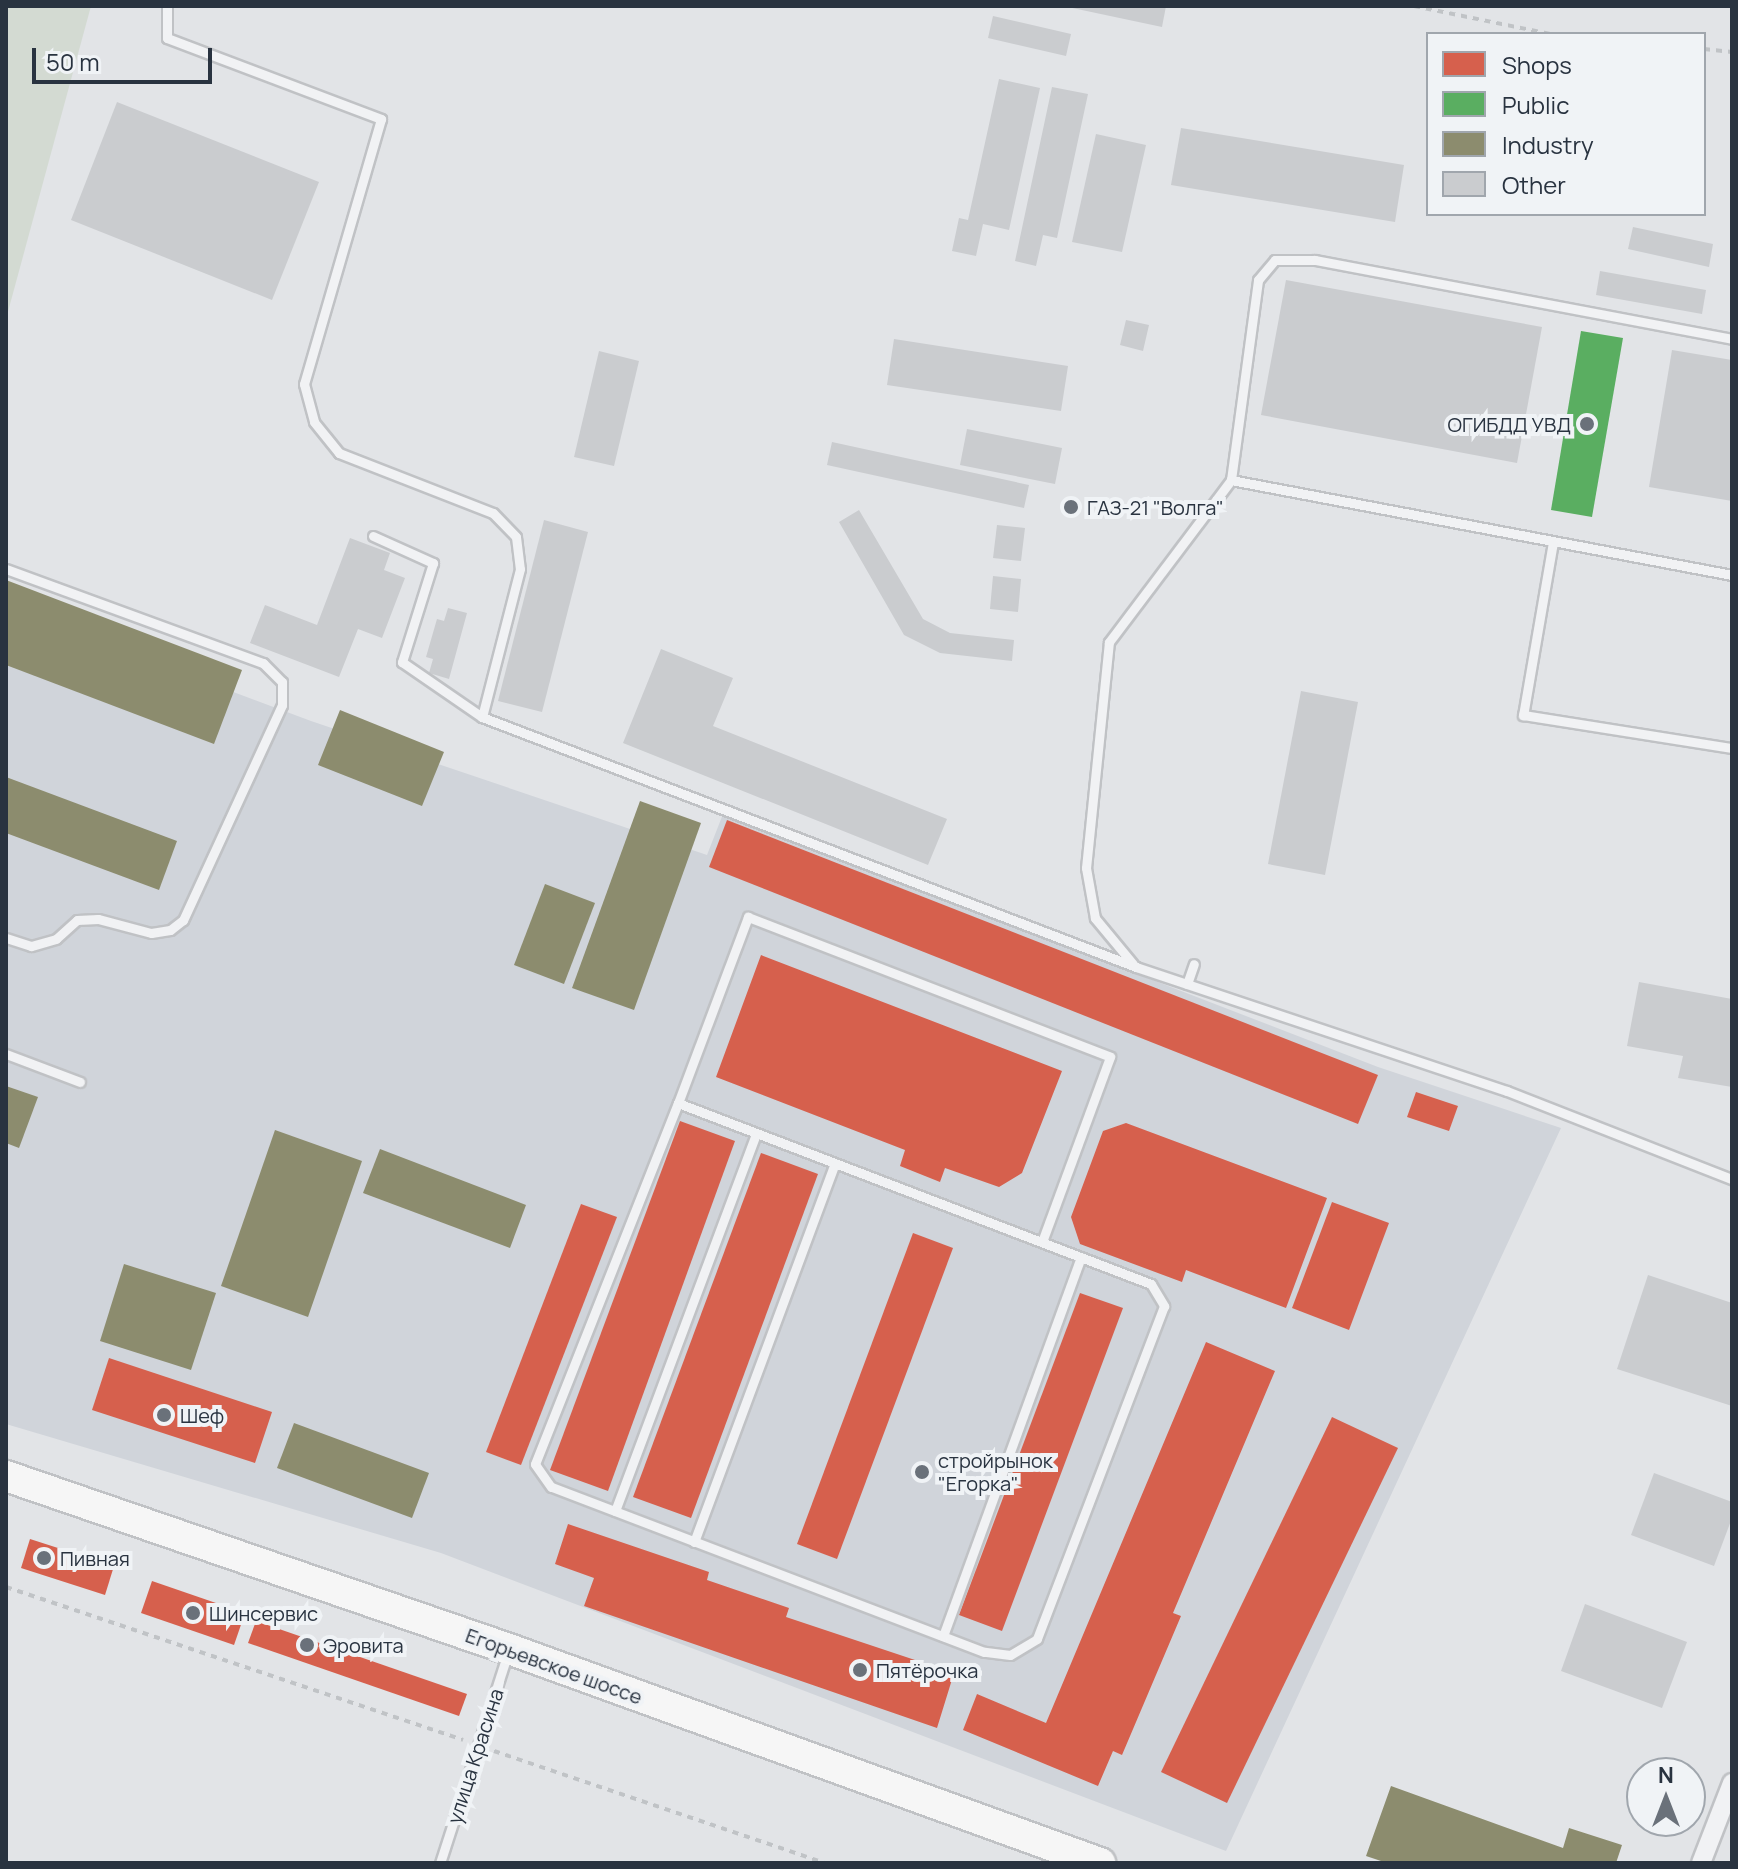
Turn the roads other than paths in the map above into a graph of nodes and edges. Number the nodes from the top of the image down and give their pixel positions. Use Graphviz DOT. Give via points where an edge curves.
graph roads {
  1 [pos="167,6"];
  2 [pos="1732,339"];
  3 [pos="1231,480"];
  4 [pos="373,536"];
  5 [pos="1553,542"];
  6 [pos="6,569"];
  7 [pos="1732,575"];
  8 [pos="482,717"];
  9 [pos="1732,748"];
  10 [pos="6,938"];
  11 [pos="1194,964"];
  12 [pos="1136,967"];
  13 [pos="1187,984"];
  14 [pos="6,1054"];
  15 [pos="80,1082"];
  16 [pos="678,1103"];
  17 [pos="756,1133"];
  18 [pos="835,1163"];
  19 [pos="1732,1179"];
  20 [pos="1042,1242"];
  21 [pos="1081,1257"];
  22 [pos="6,1476"];
  23 [pos="615,1511"];
  24 [pos="694,1542"];
  25 [pos="943,1636"];
  26 [pos="509,1649"];
  27 [pos="1732,1783"];
  28 [pos="440,1863"];
  29 [pos="1100,1863"];
  30 [pos="1701,1863"];
  1 -- 8 [label="lane" via="167,38 381,119 304,384 314,422 339,453 493,513 516,537 520,569"];
  2 -- 3 [label="lane" via="1315,260 1275,260 1258,280"];
  3 -- 5 [label="lane"];
  3 -- 12 [label="lane" via="1109,642 1086,868 1095,918"];
  4 -- 8 [label="lane" via="433,563 402,662"];
  5 -- 7 [label="lane"];
  5 -- 9 [label="lane" via="1523,715"];
  6 -- 10 [label="lane" via="263,663 282,682 282,705 183,920 170,930 151,933 98,919 77,920 56,939 31,946"];
  8 -- 12 [label="lane"];
  11 -- 13 [label="lane"];
  12 -- 13 [label="lane"];
  13 -- 19 [label="lane" via="1507,1091"];
  14 -- 15 [label="lane"];
  16 -- 17 [label="lane"];
  16 -- 20 [label="lane" via="748,917 1110,1057"];
  16 -- 23 [label="lane" via="535,1464 551,1487"];
  17 -- 18 [label="lane"];
  17 -- 23 [label="lane"];
  18 -- 20 [label="lane"];
  18 -- 24 [label="lane"];
  20 -- 21 [label="lane"];
  21 -- 25 [label="lane"];
  21 -- 25 [label="lane" via="1151,1284 1164,1306 1037,1639 1010,1655 984,1652"];
  22 -- 26 [label="main road, Егорьевское шоссе"];
  23 -- 24 [label="lane"];
  24 -- 25 [label="lane"];
  26 -- 28 [label="lane, улица Красина"];
  26 -- 29 [label="main road, Егорьевское шоссе"];
  27 -- 30 [label="street"];
}
